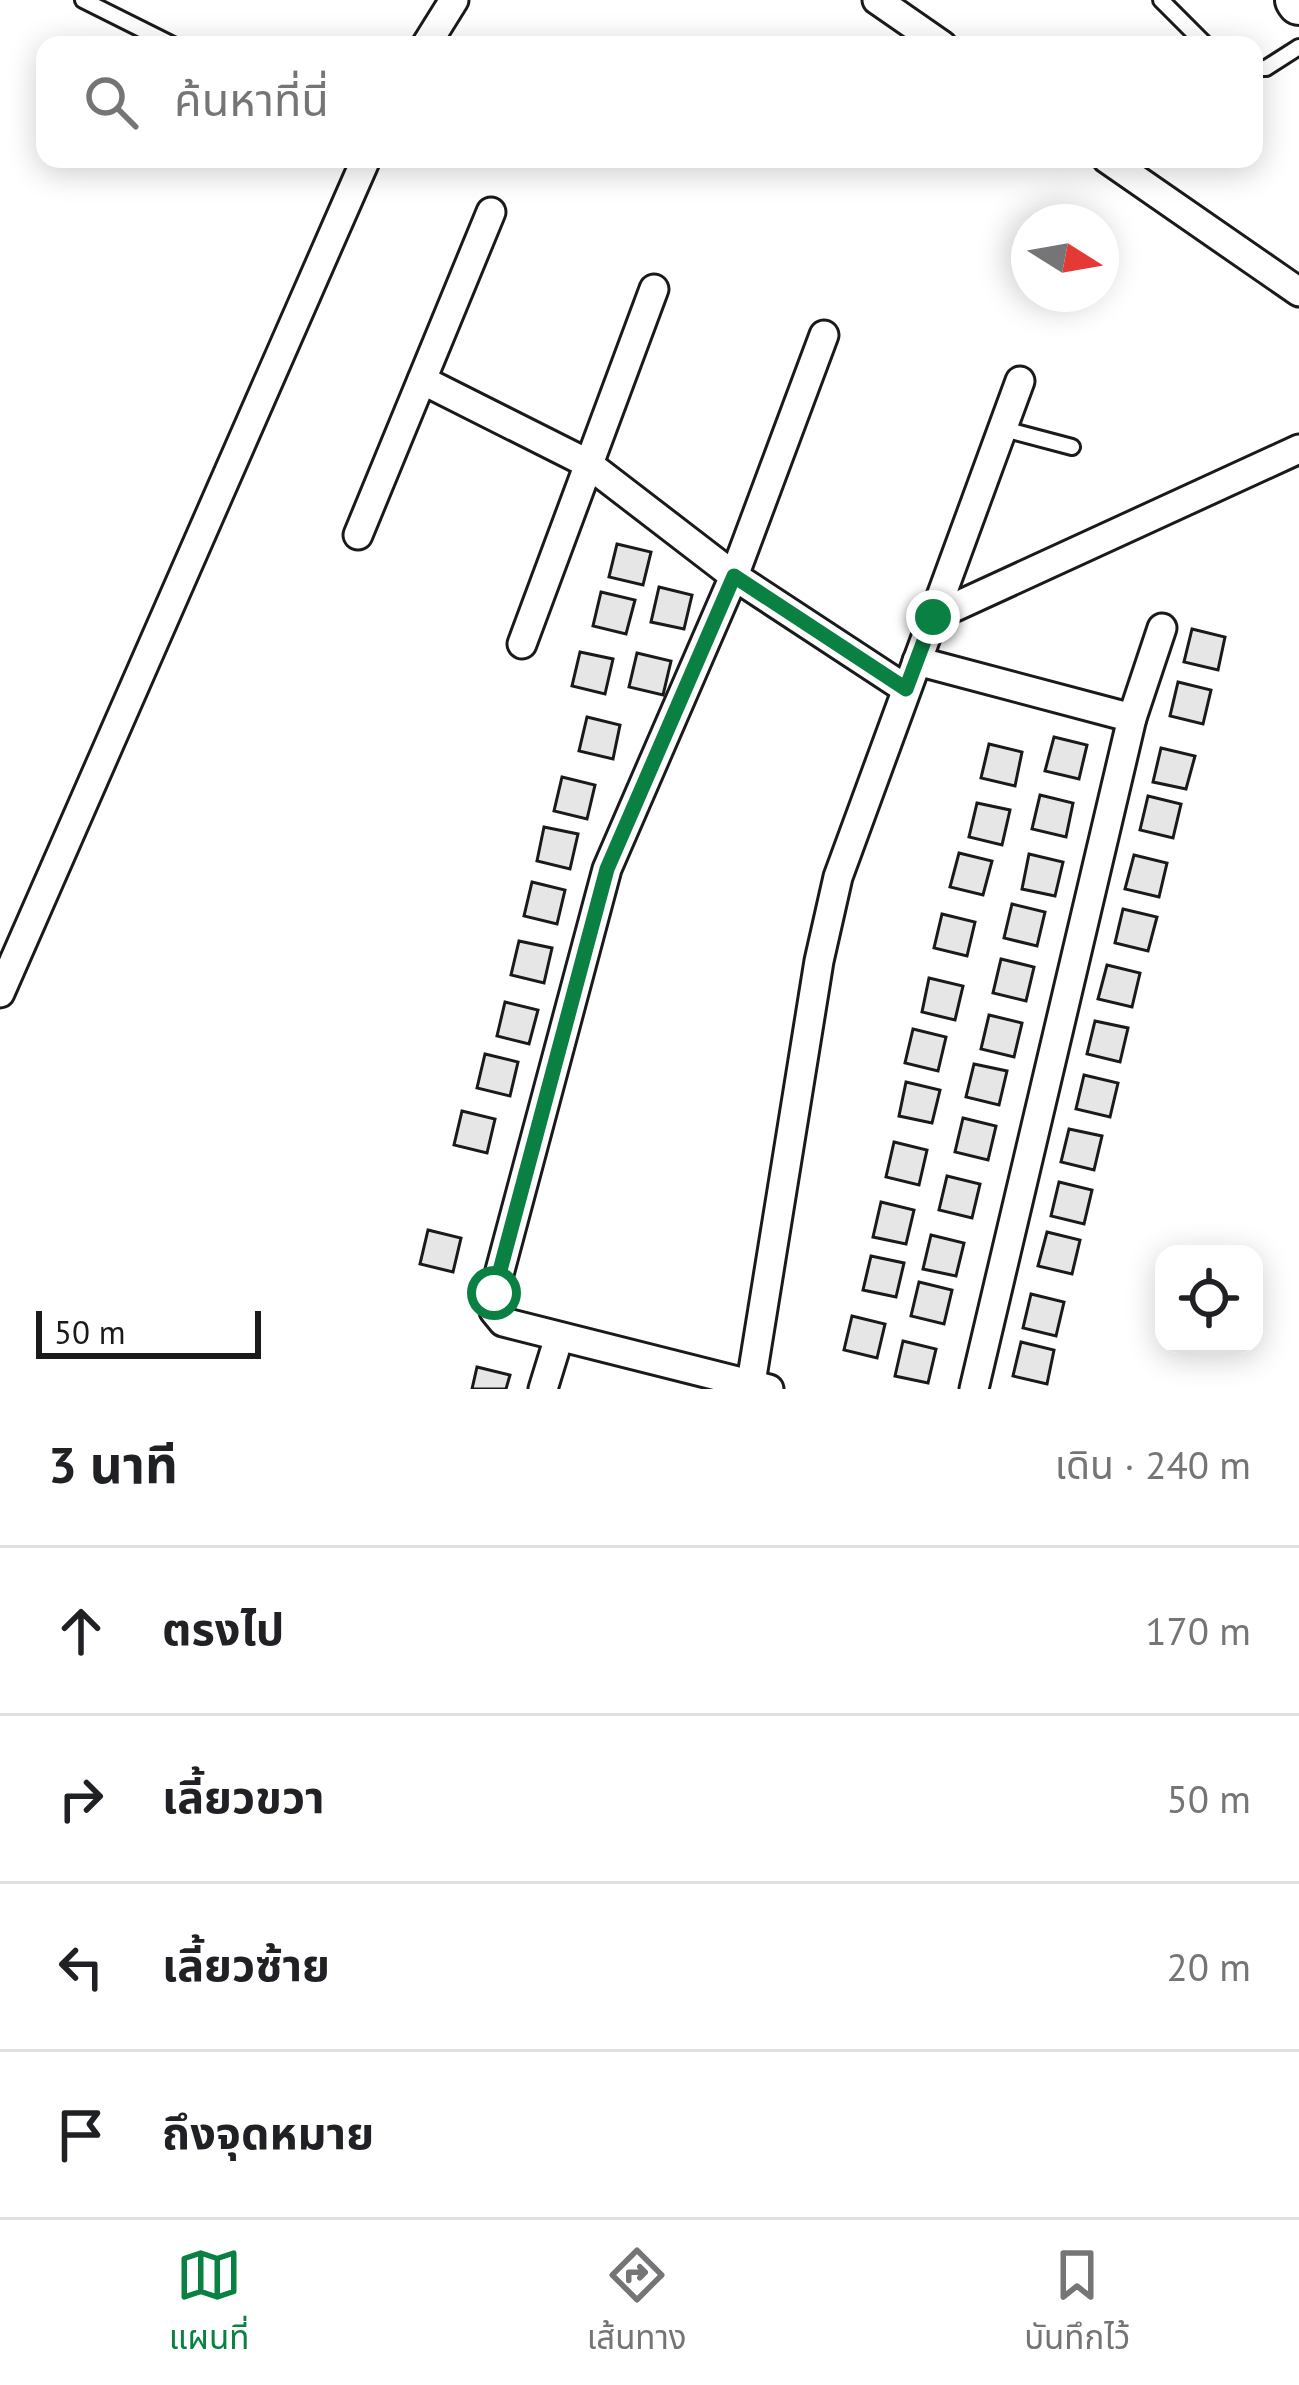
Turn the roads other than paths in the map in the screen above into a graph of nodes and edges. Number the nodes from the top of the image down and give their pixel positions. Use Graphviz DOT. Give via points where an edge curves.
graph roads {
  1 [pos="82,0"];
  2 [pos="454,0"];
  3 [pos="878,0"];
  4 [pos="1161,0"];
  5 [pos="155,36"];
  6 [pos="432,36"];
  7 [pos="929,36"];
  8 [pos="1197,36"];
  9 [pos="1299,46"];
  10 [pos="1263,68"];
  11 [pos="363,168"];
  12 [pos="1120,168"];
  13 [pos="491,212"];
  14 [pos="655,289"];
  15 [pos="1299,292"];
  16 [pos="824,335"];
  17 [pos="422,380"];
  18 [pos="1020,381"];
  19 [pos="1004,429"];
  20 [pos="1072,447"];
  21 [pos="1299,448"];
  22 [pos="586,463"];
  23 [pos="358,535"];
  24 [pos="734,576"];
  25 [pos="933,617"];
  26 [pos="1162,628"];
  27 [pos="522,644"];
  28 [pos="917,662"];
  29 [pos="906,689"];
  30 [pos="1132,718"];
  31 [pos="0,993"];
  32 [pos="559,1336"];
  33 [pos="757,1388"];
  34 [pos="543,1389"];
  35 [pos="974,1389"];
  1 -- 5 [label="lane"];
  2 -- 6 [label="street"];
  3 -- 7 [label="street"];
  4 -- 8 [label="lane"];
  9 -- 10 [label="lane"];
  11 -- 31 [label="street"];
  12 -- 15 [label="street"];
  13 -- 17 [label="street"];
  14 -- 22 [label="street"];
  16 -- 24 [label="street"];
  17 -- 22 [label="street"];
  17 -- 23 [label="street"];
  18 -- 19 [label="street"];
  19 -- 20 [label="lane"];
  19 -- 25 [label="street"];
  21 -- 25 [label="street"];
  22 -- 24 [label="street"];
  22 -- 27 [label="street"];
  24 -- 29 [label="street"];
  24 -- 32 [label="street" via="607,869 494,1293 503,1322"];
  25 -- 28 [label="street"];
  26 -- 30 [label="street"];
  28 -- 29 [label="street"];
  28 -- 30 [label="street"];
  29 -- 33 [label="street" via="859,812 818,961"];
  30 -- 35 [label="street"];
  32 -- 33 [label="street"];
  32 -- 34 [label="street"];
}
